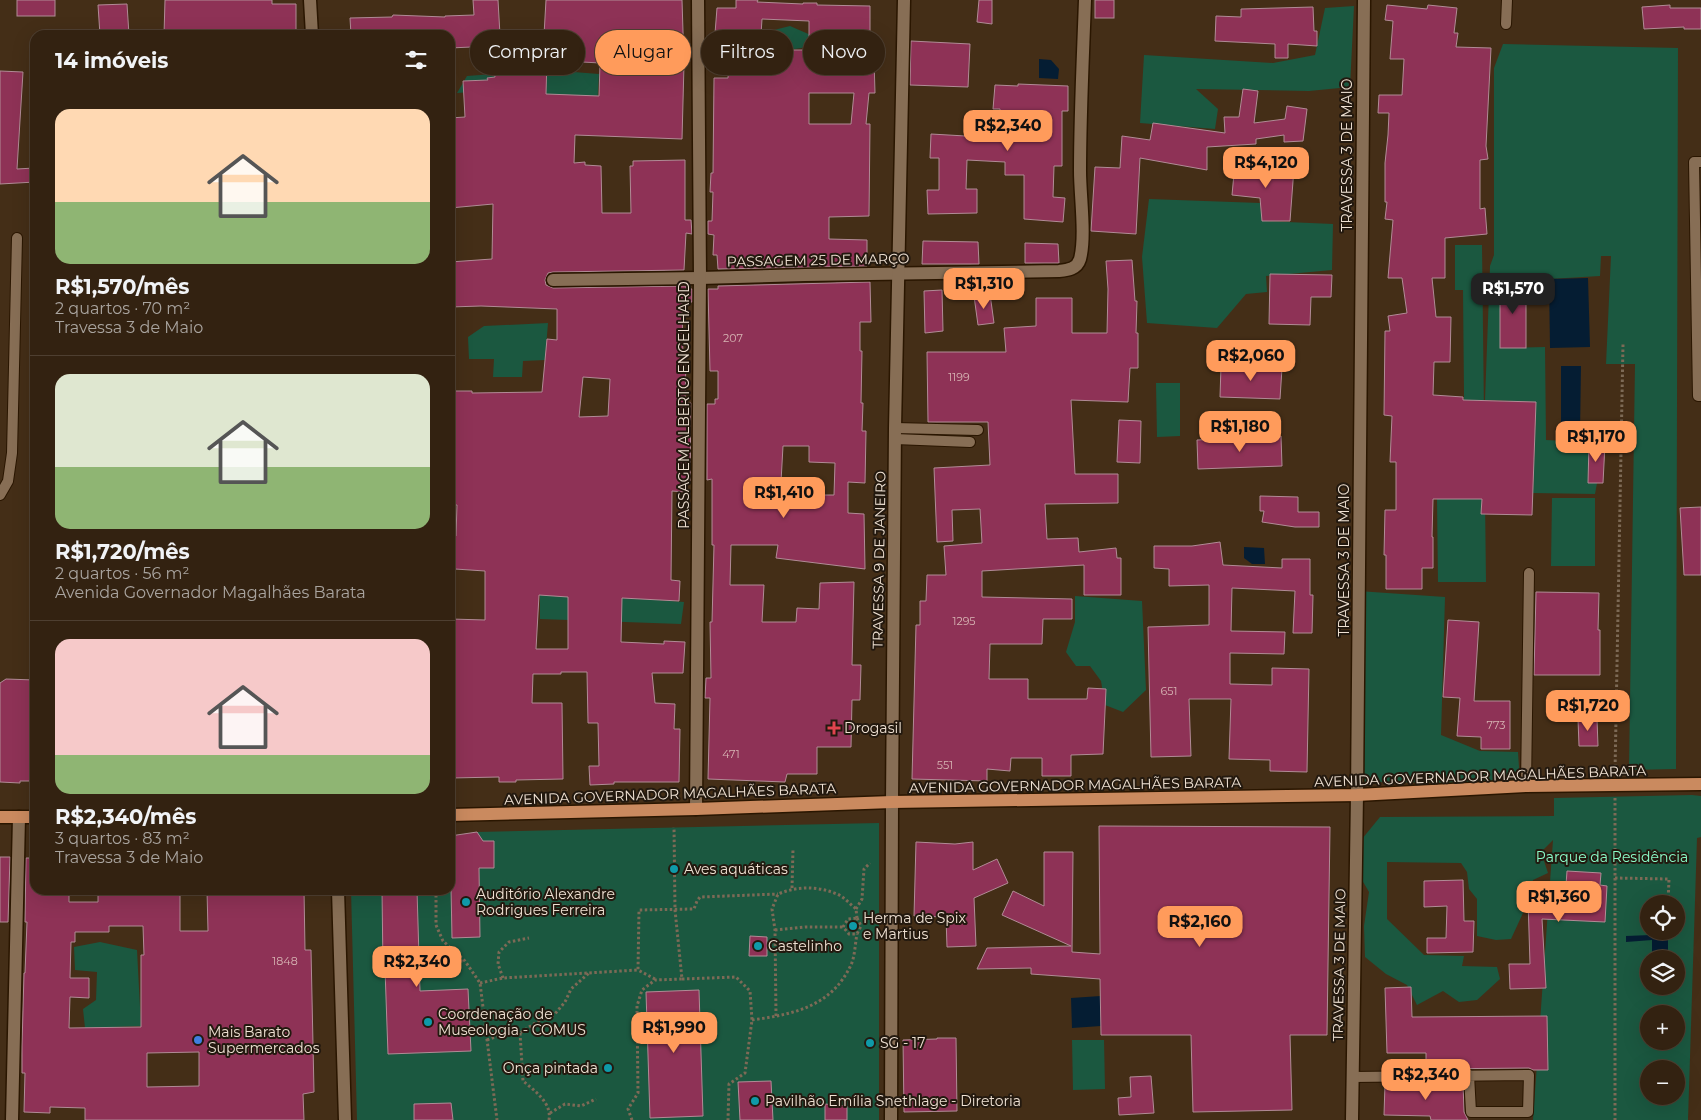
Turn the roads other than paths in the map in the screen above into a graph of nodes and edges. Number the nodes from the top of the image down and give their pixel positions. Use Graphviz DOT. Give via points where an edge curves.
graph roads {
  1 [pos="310,0"];
  2 [pos="698,0"];
  3 [pos="904,0"];
  4 [pos="1085,0"];
  5 [pos="1364,0"];
  6 [pos="1507,0"];
  7 [pos="1506,24"];
  8 [pos="312,30"];
  9 [pos="1701,162"];
  10 [pos="17,238"];
  11 [pos="899,273"];
  12 [pos="700,278"];
  13 [pos="553,280"];
  14 [pos="1701,396"];
  15 [pos="978,430"];
  16 [pos="895,433"];
  17 [pos="970,442"];
  18 [pos="0,495"];
  19 [pos="1529,573"];
  20 [pos="1701,784"];
  21 [pos="1526,786"];
  22 [pos="1357,795"];
  23 [pos="892,802"];
  24 [pos="696,810"];
  25 [pos="455,815"];
  26 [pos="0,817"];
  27 [pos="19,817"];
  28 [pos="30,817"];
  29 [pos="338,895"];
  30 [pos="1470,1075"];
  31 [pos="1353,1077"];
  32 [pos="12,1120"];
  33 [pos="345,1120"];
  34 [pos="891,1120"];
  35 [pos="1352,1120"];
  1 -- 8 [label="street"];
  2 -- 12 [label="street, PASSAGEM ALBERTO ENGELHARD"];
  3 -- 11 [label="street, TRAVESSA 9 DE JANEIRO"];
  4 -- 11 [label="street, PASSAGEM 25 DE MARÇO" via="1080,170 1082,241 1078,264 1059,271"];
  5 -- 22 [label="street, TRAVESSA 3 DE MAIO"];
  6 -- 7 [label="lane"];
  9 -- 14 [label="lane" via="1694,162 1698,396"];
  10 -- 18 [label="lane" via="12,453 8,481"];
  11 -- 12 [label="street, PASSAGEM 25 DE MARÇO"];
  11 -- 16 [label="street, TRAVESSA 9 DE JANEIRO"];
  12 -- 13 [label="street, PASSAGEM 25 DE MARÇO"];
  12 -- 24 [label="street, PASSAGEM ALBERTO ENGELHARD"];
  15 -- 16 [label="lane"];
  16 -- 17 [label="lane"];
  16 -- 23 [label="street, TRAVESSA 9 DE JANEIRO"];
  19 -- 21 [label="lane"];
  20 -- 21 [label="main road, AVENIDA GOVERNADOR MAGALHÃES BARATA"];
  21 -- 22 [label="main road, AVENIDA GOVERNADOR MAGALHÃES BARATA"];
  22 -- 23 [label="main road, AVENIDA GOVERNADOR MAGALHÃES BARATA"];
  22 -- 31 [label="street, TRAVESSA 3 DE MAIO"];
  23 -- 24 [label="main road, AVENIDA GOVERNADOR MAGALHÃES BARATA"];
  23 -- 34 [label="street, TRAVESSA 9 DE JANEIRO"];
  24 -- 25 [label="main road, AVENIDA GOVERNADOR MAGALHÃES BARATA"];
  26 -- 27 [label="main road"];
  27 -- 28 [label="main road"];
  27 -- 32 [label="street"];
  29 -- 33 [label="street"];
  30 -- 30 [label="lane" via="1529,1075 1528,1112 1471,1112"];
  30 -- 31 [label="lane"];
  31 -- 35 [label="street, TRAVESSA 3 DE MAIO"];
}
